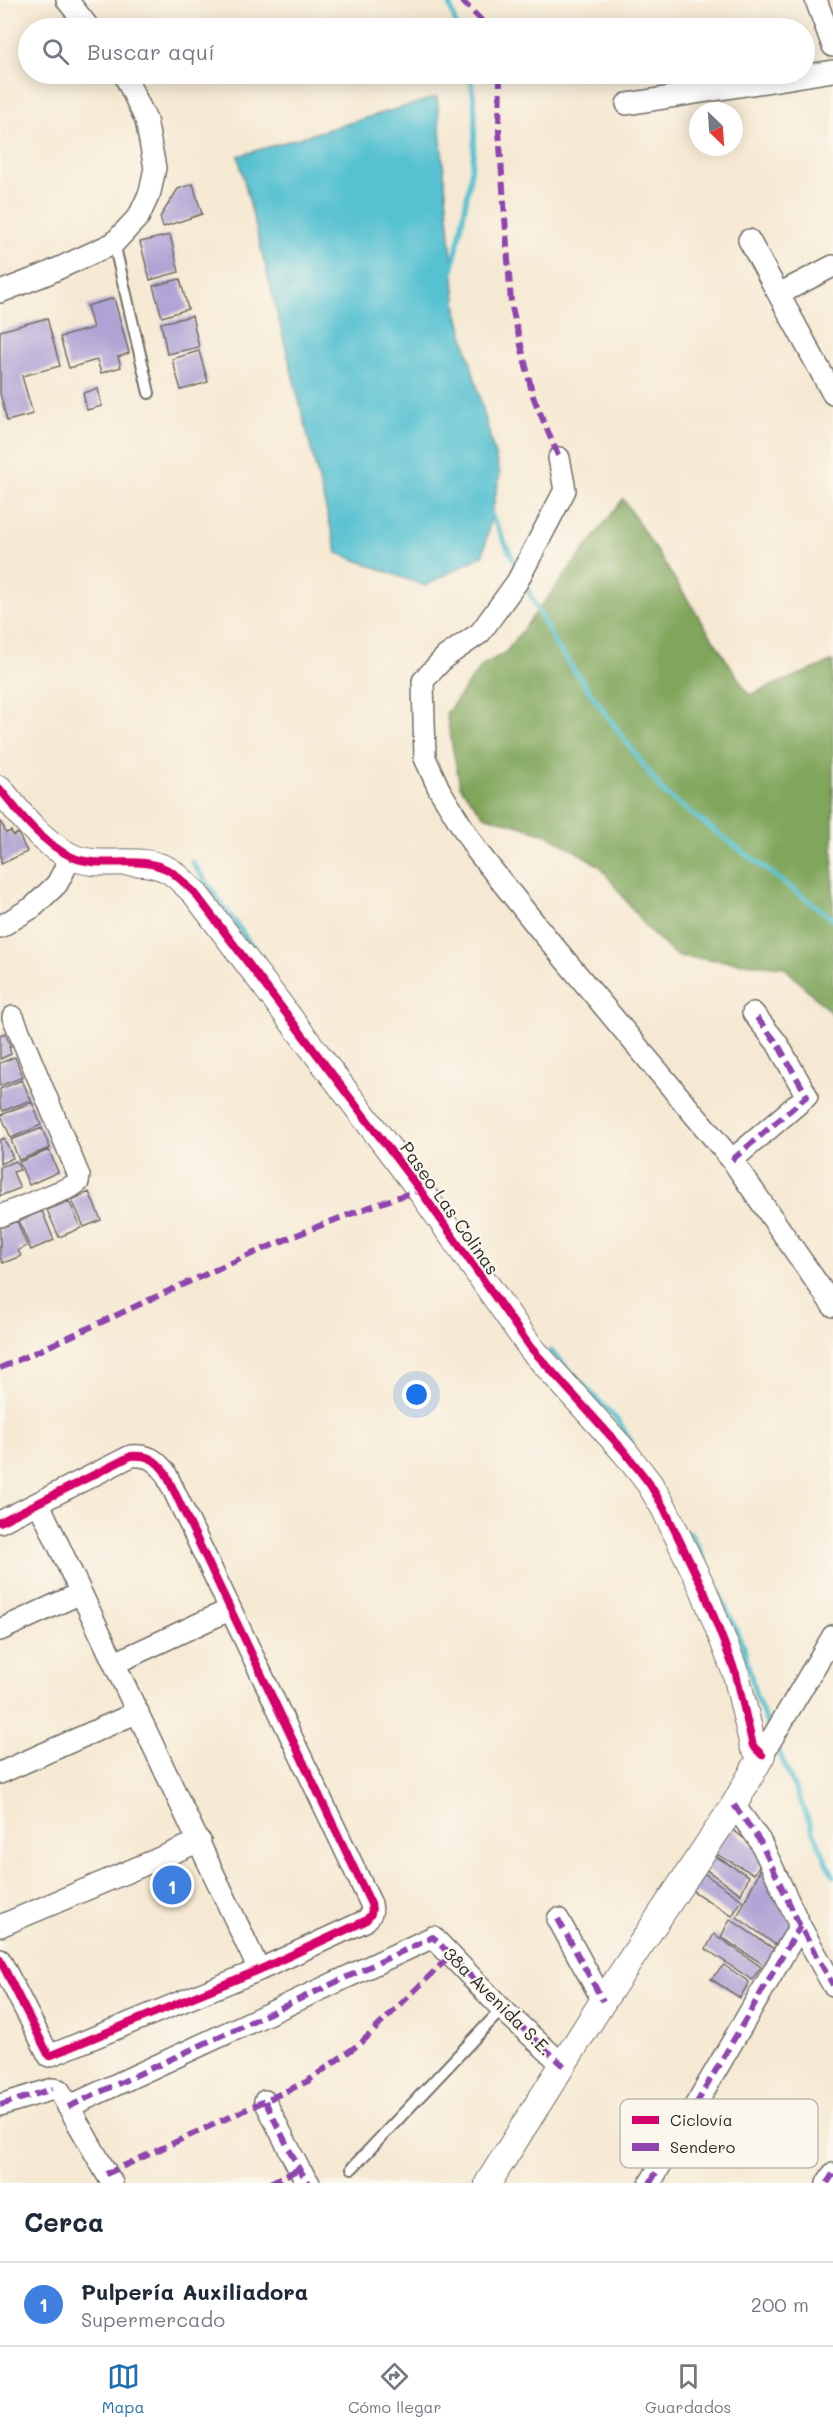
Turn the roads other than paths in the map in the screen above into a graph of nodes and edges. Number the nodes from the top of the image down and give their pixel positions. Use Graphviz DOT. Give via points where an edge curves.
graph roads {
  1 [pos="66,0"];
  2 [pos="816,0"];
  3 [pos="81,18"];
  4 [pos="833,46"];
  5 [pos="833,71"];
  6 [pos="815,74"];
  7 [pos="129,84"];
  8 [pos="752,84"];
  9 [pos="627,104"];
  10 [pos="749,240"];
  11 [pos="114,243"];
  12 [pos="833,266"];
  13 [pos="0,292"];
  14 [pos="779,294"];
  15 [pos="149,393"];
  16 [pos="833,394"];
  17 [pos="559,458"];
  18 [pos="0,789"];
  19 [pos="71,857"];
  20 [pos="0,927"];
  21 [pos="753,1013"];
  22 [pos="13,1017"];
  23 [pos="732,1160"];
  24 [pos="0,1216"];
  25 [pos="833,1306"];
  26 [pos="39,1504"];
  27 [pos="0,1522"];
  28 [pos="81,1593"];
  29 [pos="230,1610"];
  30 [pos="0,1630"];
  31 [pos="833,1636"];
  32 [pos="115,1663"];
  33 [pos="138,1712"];
  34 [pos="764,1751"];
  35 [pos="0,1773"];
  36 [pos="734,1804"];
  37 [pos="200,1841"];
  38 [pos="558,1919"];
  39 [pos="0,1926"];
  40 [pos="800,1926"];
  41 [pos="0,1960"];
  42 [pos="259,1970"];
  43 [pos="833,1985"];
  44 [pos="603,2001"];
  45 [pos="502,2009"];
  46 [pos="48,2056"];
  47 [pos="564,2066"];
  48 [pos="55,2089"];
  49 [pos="699,2099"];
  50 [pos="265,2101"];
  51 [pos="0,2104"];
  52 [pos="68,2107"];
  53 [pos="352,2168"];
  54 [pos="659,2168"];
  55 [pos="833,2174"];
  56 [pos="497,2180"];
  57 [pos="112,2183"];
  58 [pos="309,2183"];
  59 [pos="650,2183"];
  60 [pos="827,2183"];
  1 -- 3 [label="street"];
  2 -- 4 [label="street"];
  5 -- 6 [label="street"];
  7 -- 11 [label="street" via="146,120 155,168 139,216"];
  8 -- 9 [label="street"];
  10 -- 14 [label="street"];
  11 -- 13 [label="street"];
  11 -- 15 [label="lane"];
  12 -- 14 [label="street"];
  14 -- 16 [label="street"];
  17 -- 23 [label="street" via="565,490 517,582 480,633 445,657 423,681 425,758 477,851"];
  18 -- 19 [label="street, Paseo Las Colinas" via="20,814"];
  19 -- 20 [label="street" via="57,884 33,907"];
  19 -- 34 [label="street, Paseo Las Colinas" via="148,863 169,871 194,892 420,1190 531,1347 649,1483 704,1591 736,1674 753,1746"];
  21 -- 23 [label="street" via="777,1043 807,1096"];
  22 -- 24 [label="street" via="79,1176 71,1187"];
  23 -- 25 [label="street"];
  26 -- 27 [label="street"];
  26 -- 28 [label="street"];
  26 -- 29 [label="street" via="131,1456 144,1455 156,1460"];
  28 -- 30 [label="street"];
  28 -- 32 [label="street"];
  29 -- 32 [label="street"];
  29 -- 42 [label="street" via="372,1910 365,1921"];
  31 -- 34 [label="street"];
  32 -- 33 [label="street"];
  33 -- 35 [label="street"];
  33 -- 37 [label="street"];
  34 -- 36 [label="street"];
  36 -- 40 [label="street" via="760,1841"];
  36 -- 44 [label="street"];
  37 -- 39 [label="street"];
  37 -- 42 [label="street"];
  38 -- 44 [label="street"];
  40 -- 43 [label="street"];
  40 -- 49 [label="street"];
  41 -- 46 [label="street"];
  42 -- 46 [label="street"];
  44 -- 47 [label="street"];
  45 -- 47 [label="street, 38a Avenida S.E."];
  45 -- 52 [label="street, 38a Avenida S.E." via="433,1937"];
  45 -- 53 [label="lane"];
  46 -- 48 [label="street"];
  47 -- 56 [label="street"];
  48 -- 51 [label="street"];
  48 -- 52 [label="street"];
  50 -- 58 [label="street"];
  52 -- 57 [label="street"];
  54 -- 59 [label="street"];
  55 -- 60 [label="street"];
}
